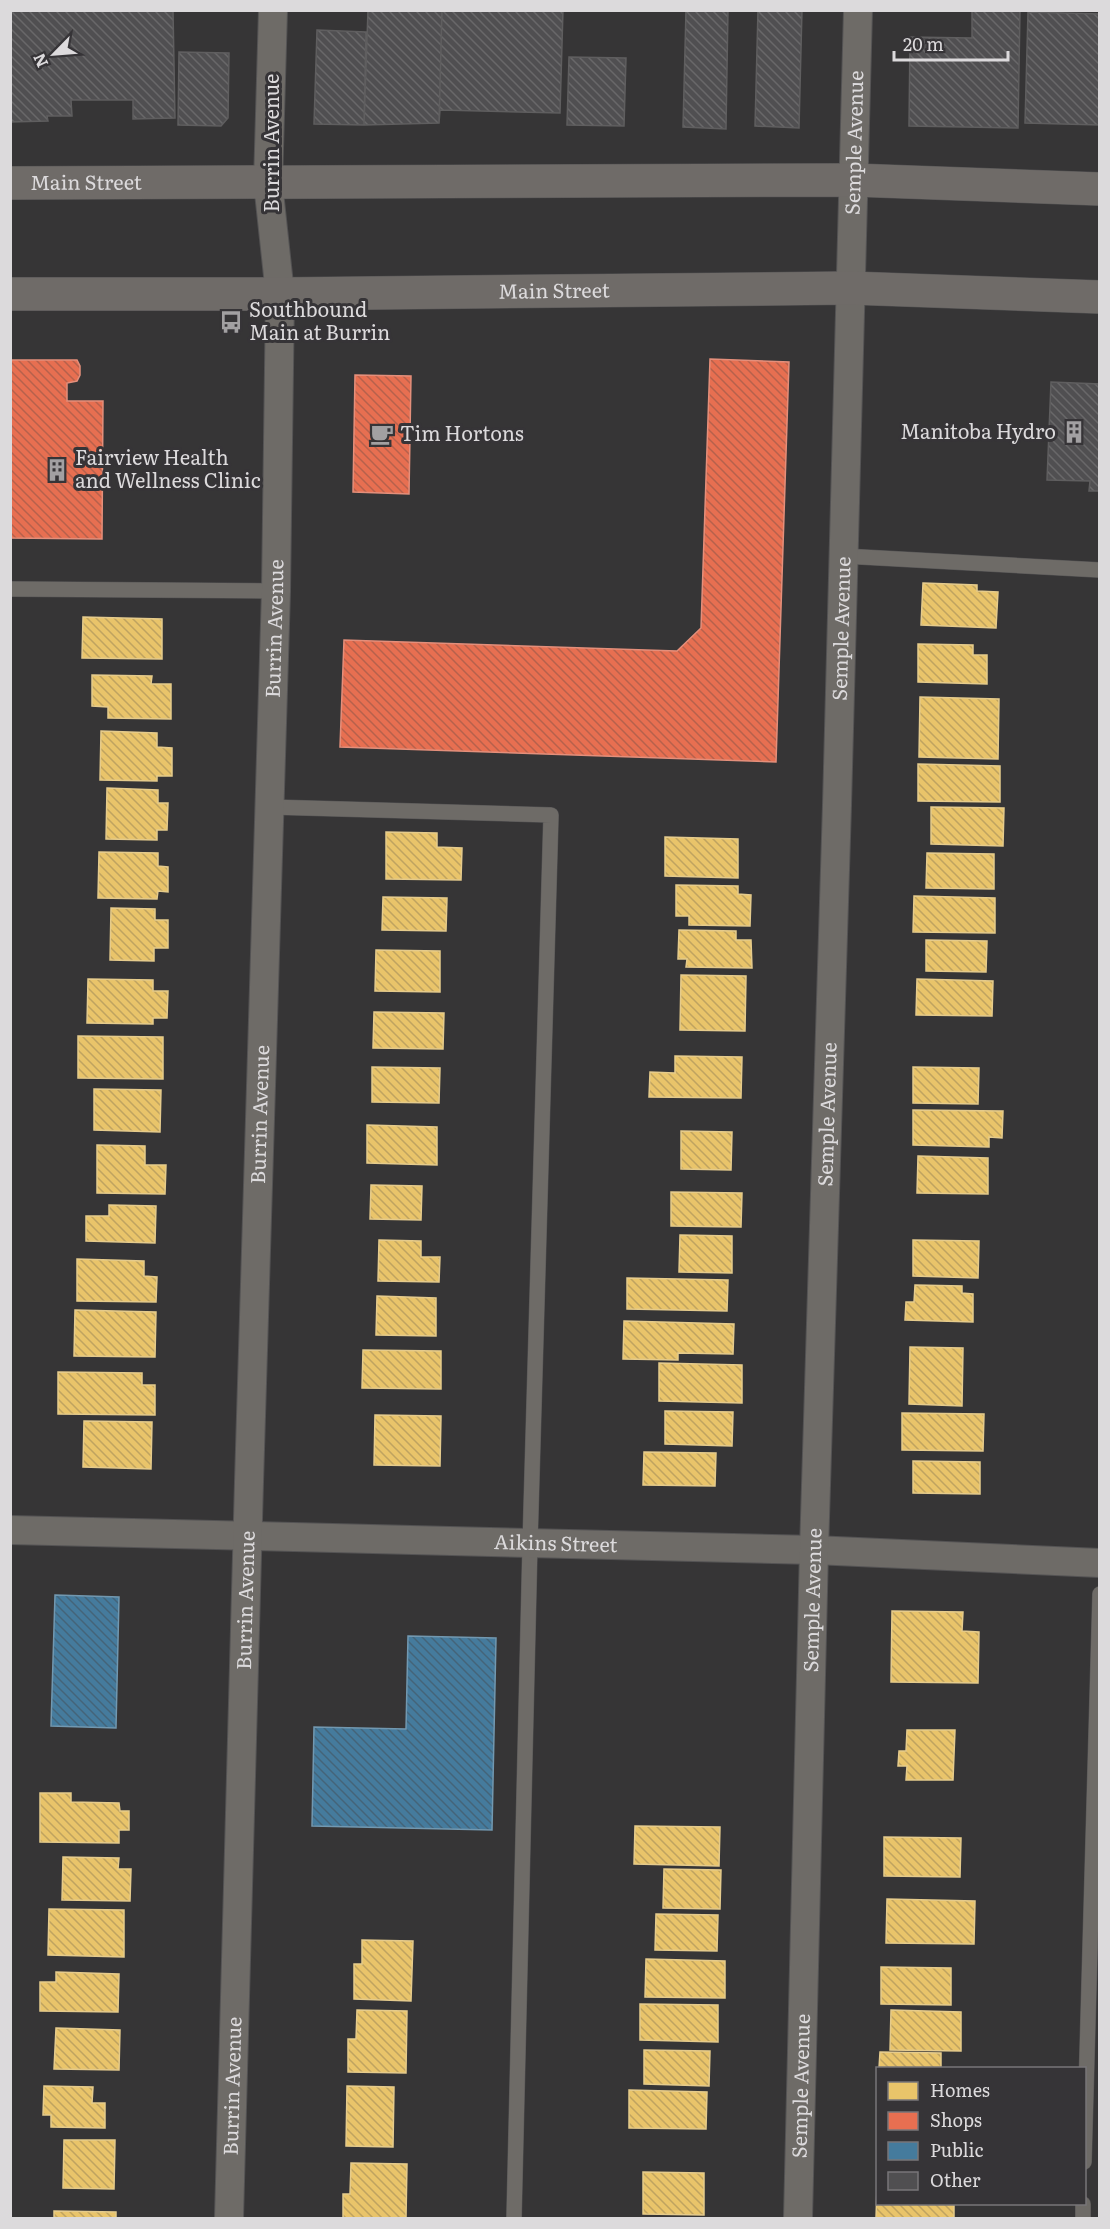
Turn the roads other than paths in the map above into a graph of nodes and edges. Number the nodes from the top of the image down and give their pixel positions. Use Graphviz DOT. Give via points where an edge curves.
graph roads {
  1 [pos="273,10"];
  2 [pos="858,10"];
  3 [pos="853,180"];
  4 [pos="10,183"];
  5 [pos="268,183"];
  6 [pos="1100,189"];
  7 [pos="850,288"];
  8 [pos="10,294"];
  9 [pos="280,294"];
  10 [pos="1100,297"];
  11 [pos="843,556"];
  12 [pos="1100,570"];
  13 [pos="10,589"];
  14 [pos="276,591"];
  15 [pos="270,807"];
  16 [pos="10,1530"];
  17 [pos="248,1535"];
  18 [pos="530,1544"];
  19 [pos="814,1550"];
  20 [pos="1100,1563"];
  21 [pos="1100,1594"];
  22 [pos="1086,2091"];
  23 [pos="229,2218"];
  24 [pos="514,2218"];
  25 [pos="798,2218"];
  1 -- 5 [label="street, Burrin Avenue"];
  2 -- 3 [label="street, Semple Avenue"];
  3 -- 5 [label="main road, Main Street"];
  3 -- 6 [label="main road, Main Street"];
  3 -- 7 [label="street, Semple Avenue"];
  4 -- 5 [label="main road, Main Street"];
  5 -- 9 [label="street, Burrin Avenue"];
  7 -- 9 [label="main road, Main Street"];
  7 -- 10 [label="main road, Main Street"];
  7 -- 11 [label="street, Semple Avenue"];
  8 -- 9 [label="main road, Main Street"];
  9 -- 14 [label="street, Burrin Avenue"];
  11 -- 12 [label="lane"];
  11 -- 19 [label="street, Semple Avenue"];
  13 -- 14 [label="lane"];
  14 -- 15 [label="street, Burrin Avenue"];
  15 -- 17 [label="street, Burrin Avenue"];
  15 -- 18 [label="lane" via="551,815"];
  16 -- 17 [label="street, Aikins Street"];
  17 -- 18 [label="street, Aikins Street"];
  17 -- 23 [label="street, Burrin Avenue"];
  18 -- 19 [label="street, Aikins Street"];
  18 -- 24 [label="lane"];
  19 -- 20 [label="street, Aikins Street"];
  19 -- 25 [label="street, Semple Avenue"];
  21 -- 22 [label="lane"];
}
